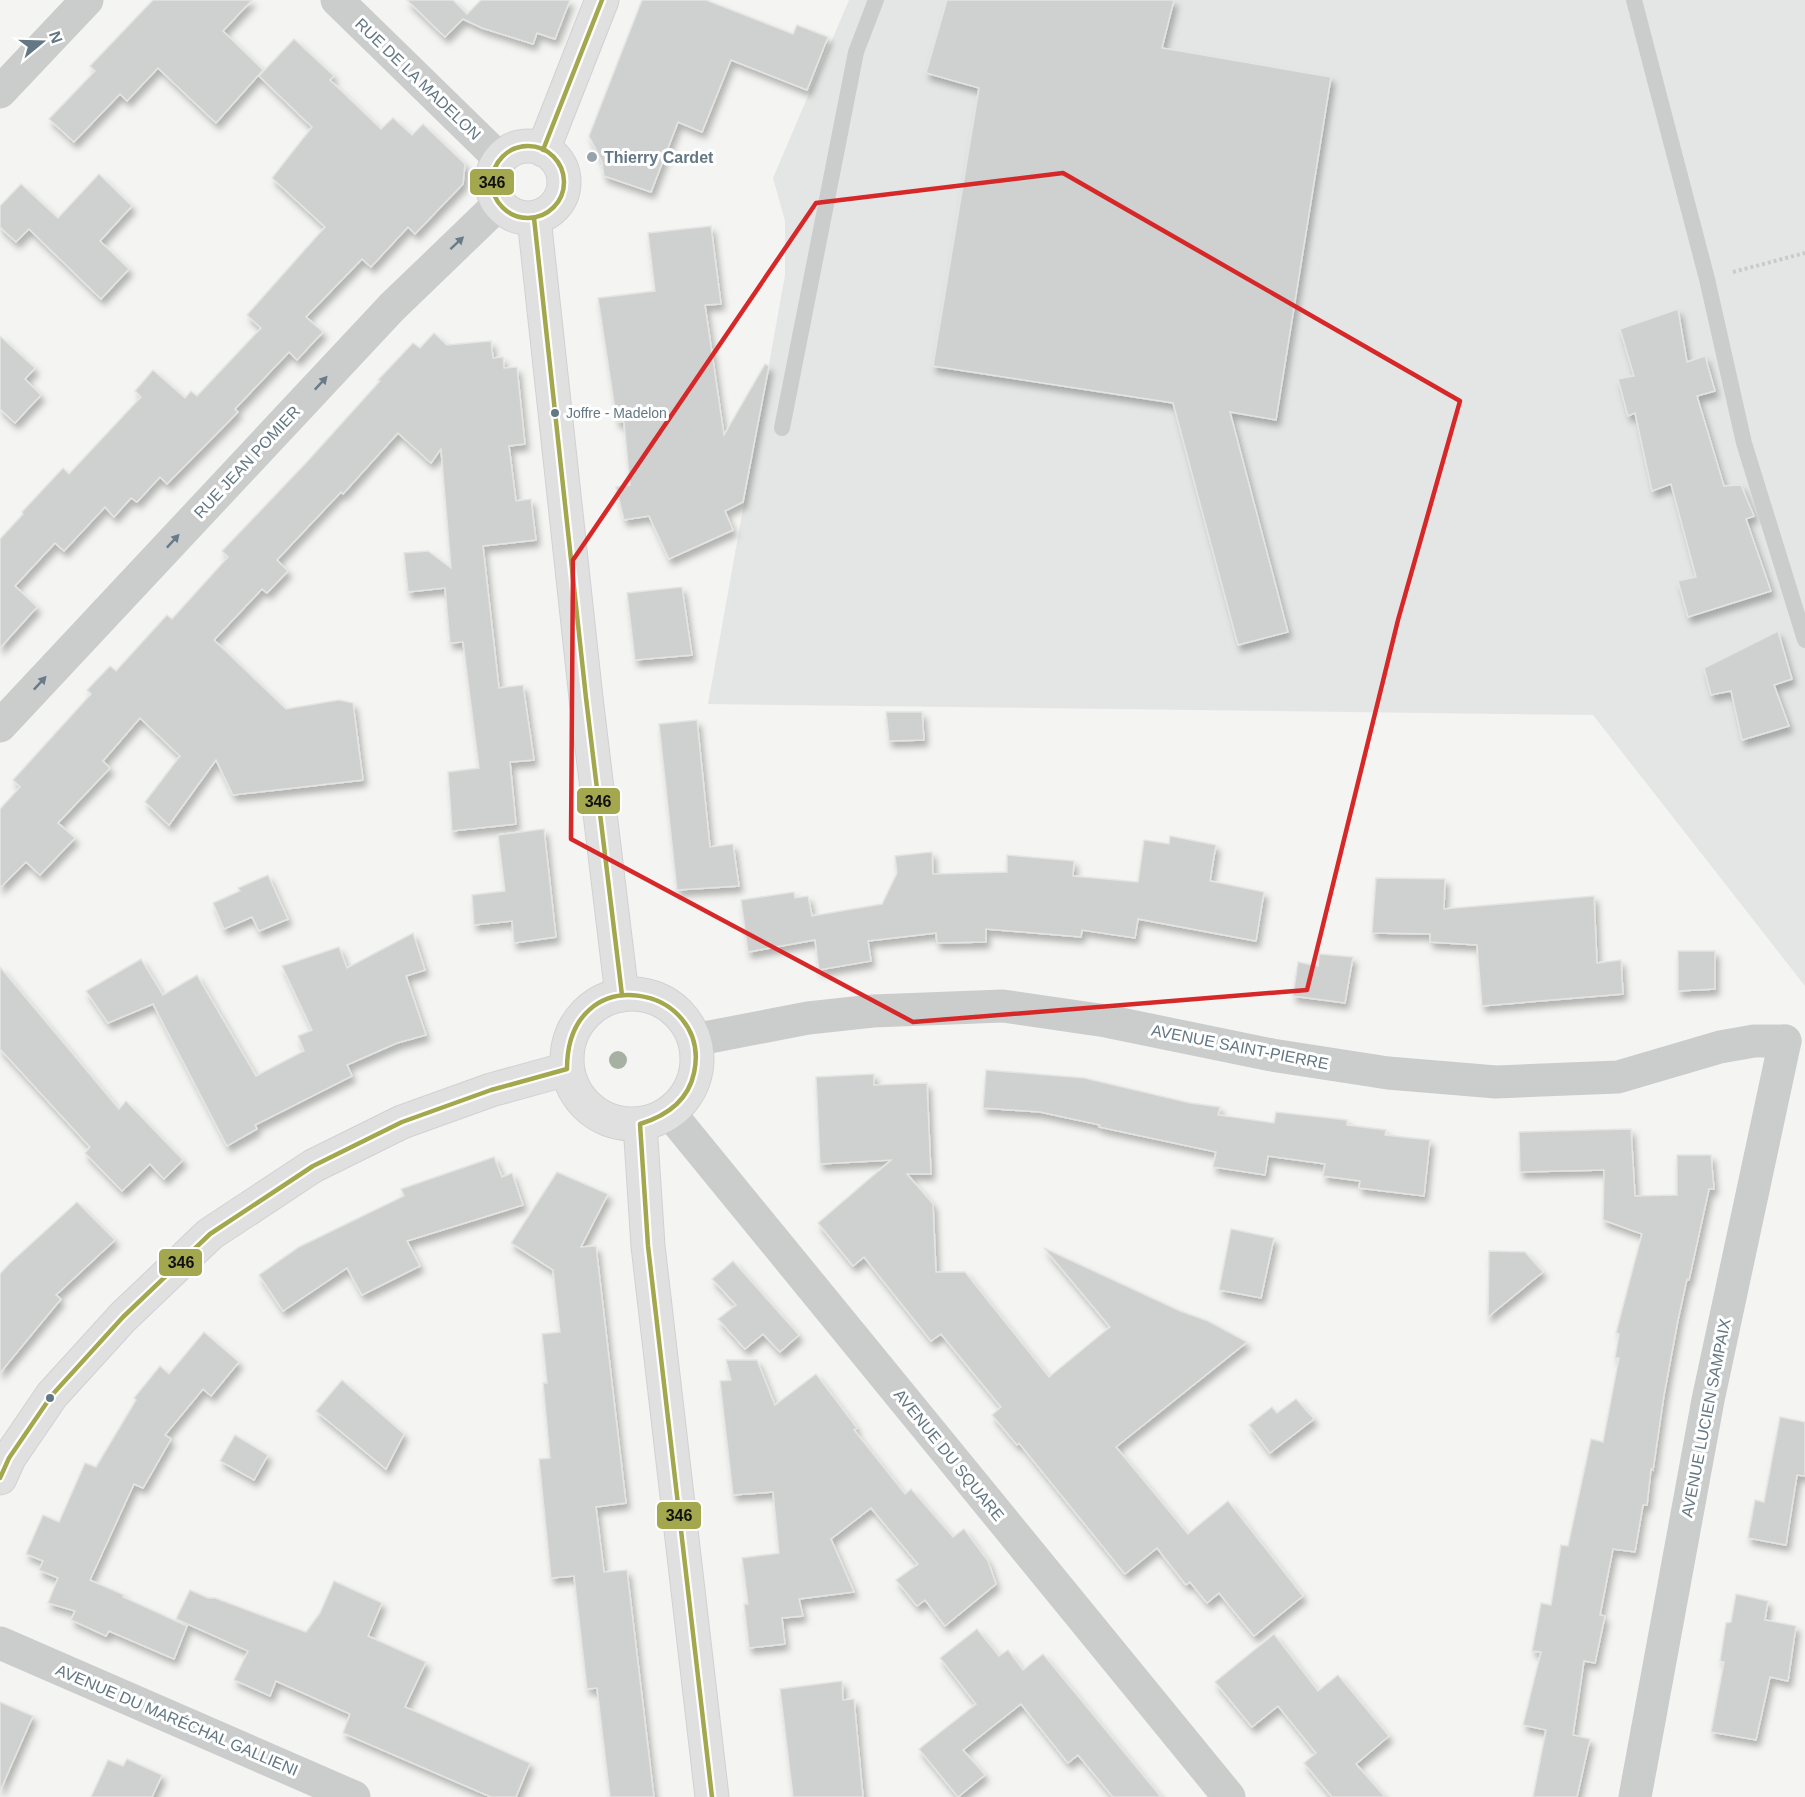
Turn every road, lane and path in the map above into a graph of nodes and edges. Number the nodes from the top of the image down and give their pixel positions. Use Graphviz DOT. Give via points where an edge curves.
graph roads {
  1 [pos="87,0"];
  2 [pos="337,0"];
  3 [pos="602,0"];
  4 [pos="876,0"];
  5 [pos="1634,0"];
  6 [pos="0,92"];
  7 [pos="543,150"];
  8 [pos="500,159"];
  9 [pos="499,204"];
  10 [pos="534,218"];
  11 [pos="1805,253"];
  12 [pos="1707,279"];
  13 [pos="782,428"];
  14 [pos="1805,640"];
  15 [pos="0,726"];
  16 [pos="622,995"];
  17 [pos="693,1040"];
  18 [pos="1795,1048"];
  19 [pos="567,1069"];
  20 [pos="654,1118"];
  21 [pos="0,1478"];
  22 [pos="0,1643"];
  23 [pos="354,1797"];
  24 [pos="712,1797"];
  25 [pos="1229,1797"];
  26 [pos="1635,1797"];
  1 -- 6 [label="street"];
  2 -- 8 [label="street, RUE DE LA MADELON"];
  3 -- 7 [label="street"];
  4 -- 13 [label="lane" via="856,52"];
  5 -- 12 [label="lane"];
  7 -- 8 [label="street" via="520,147"];
  7 -- 10 [label="street" via="559,165 564,187 554,207"];
  8 -- 9 [label="street" via="492,181"];
  9 -- 10 [label="street" via="515,216"];
  15 -- 9 [label="street, RUE JEAN POMIER, one-way" via="392,307"];
  10 -- 16 [label="street"];
  11 -- 12 [label="path"];
  12 -- 14 [label="lane" via="1744,443"];
  16 -- 17 [label="street" via="661,1001 686,1023"];
  16 -- 19 [label="street" via="606,999 581,1017 573,1029"];
  17 -- 18 [label="street, AVENUE SAINT-PIERRE" via="830,1015 1003,1006 1106,1021 1272,1055 1496,1082 1618,1077 1754,1041"];
  17 -- 20 [label="street" via="697,1061 689,1090 681,1102"];
  18 -- 26 [label="street, AVENUE LUCIEN SAMPAIX" via="1708,1400"];
  19 -- 20 [label="street" via="576,1094 601,1117 622,1124"];
  19 -- 21 [label="street" via="491,1090 402,1122 313,1166 210,1234 123,1317 52,1395"];
  20 -- 24 [label="street" via="648,1246"];
  20 -- 25 [label="street, AVENUE DU SQUARE"];
  22 -- 23 [label="street, AVENUE DU MARÉCHAL GALLIENI"];
}
